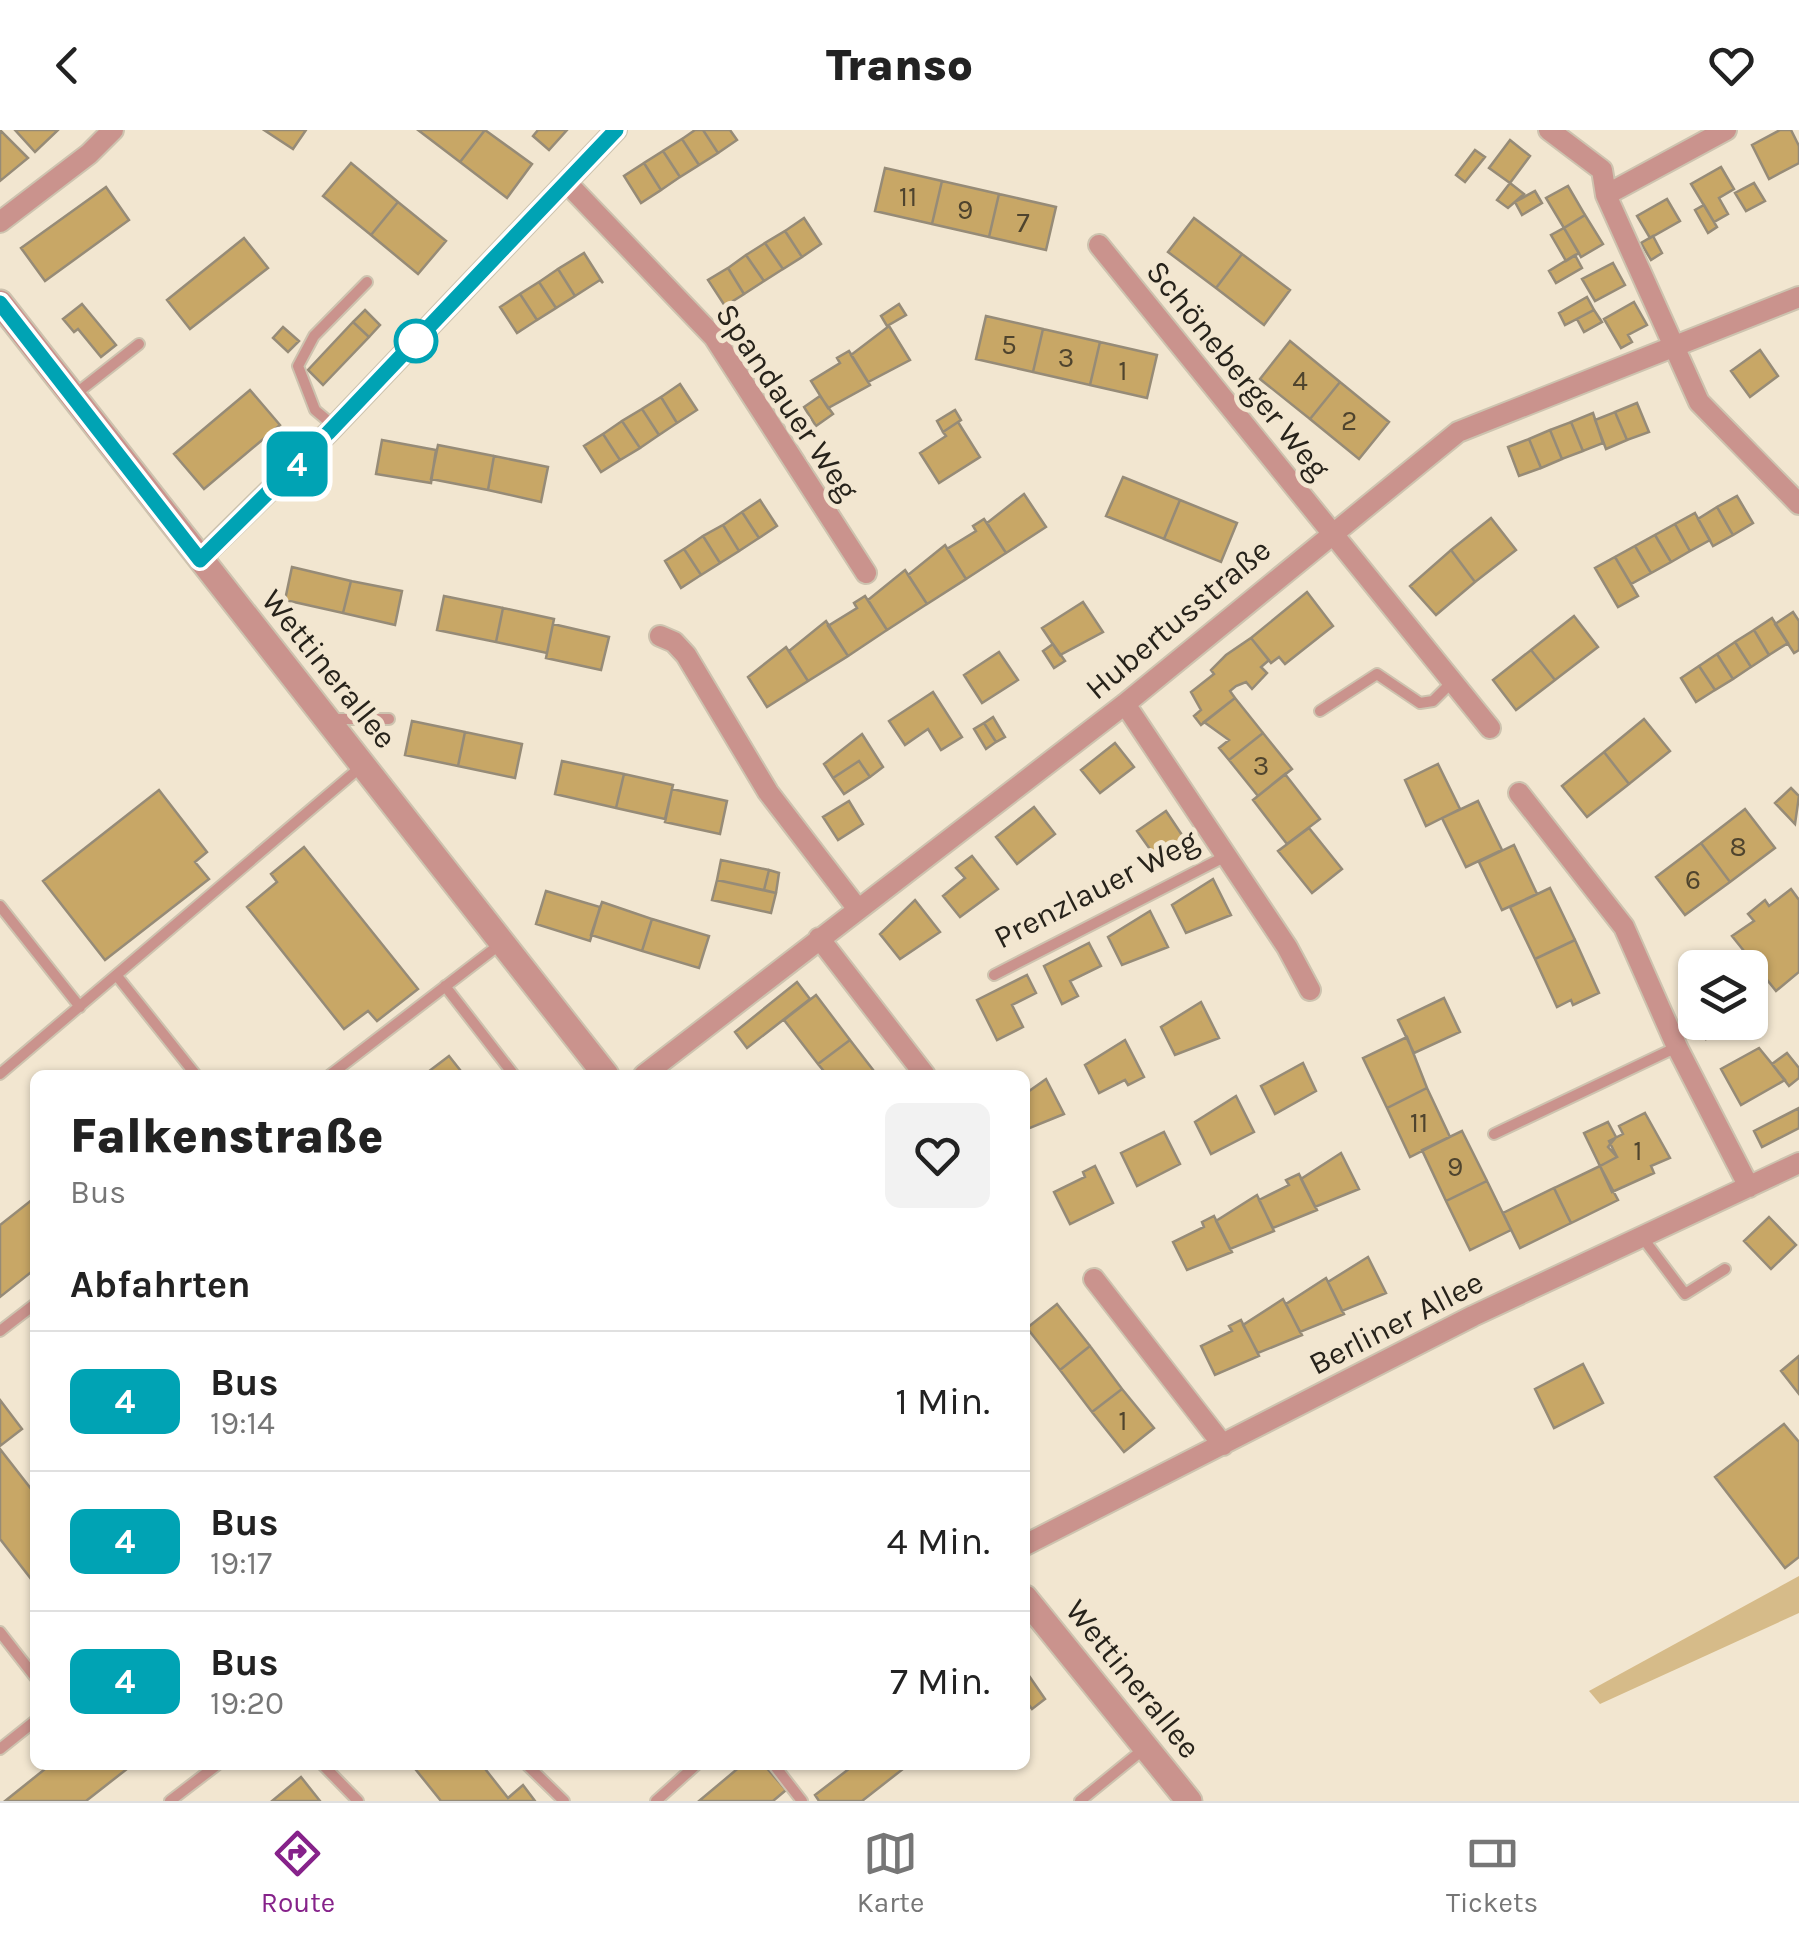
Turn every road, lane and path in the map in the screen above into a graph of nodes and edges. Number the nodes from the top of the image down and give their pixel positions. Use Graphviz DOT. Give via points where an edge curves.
graph roads {
  1 [pos="113,130"];
  2 [pos="616,130"];
  3 [pos="1549,130"];
  4 [pos="1726,130"];
  5 [pos="568,184"];
  6 [pos="1606,195"];
  7 [pos="0,222"];
  8 [pos="1099,245"];
  9 [pos="366,282"];
  10 [pos="1799,298"];
  11 [pos="0,303"];
  12 [pos="139,344"];
  13 [pos="1677,348"];
  14 [pos="72,396"];
  15 [pos="334,426"];
  16 [pos="1799,504"];
  17 [pos="1330,532"];
  18 [pos="200,560"];
  19 [pos="866,574"];
  20 [pos="660,636"];
  21 [pos="1452,682"];
  22 [pos="1125,704"];
  23 [pos="1320,711"];
  24 [pos="327,719"];
  25 [pos="389,719"];
  26 [pos="1490,728"];
  27 [pos="364,764"];
  28 [pos="1519,793"];
  29 [pos="1226,856"];
  30 [pos="0,906"];
  31 [pos="857,908"];
  32 [pos="819,938"];
  33 [pos="504,941"];
  34 [pos="994,975"];
  35 [pos="117,976"];
  36 [pos="446,986"];
  37 [pos="1310,990"];
  38 [pos="80,1007"];
  39 [pos="1677,1047"];
  40 [pos="192,1070"];
  41 [pos="337,1070"];
  42 [pos="510,1070"];
  43 [pos="602,1070"];
  44 [pos="650,1070"];
  45 [pos="920,1070"];
  46 [pos="0,1074"];
  47 [pos="1494,1134"];
  48 [pos="1799,1164"];
  49 [pos="1749,1188"];
  50 [pos="1642,1237"];
  51 [pos="1725,1269"];
  52 [pos="1094,1279"];
  53 [pos="30,1308"];
  54 [pos="0,1330"];
  55 [pos="1223,1446"];
  56 [pos="1030,1542"];
  57 [pos="1030,1604"];
  58 [pos="0,1632"];
  59 [pos="30,1671"];
  60 [pos="30,1725"];
  61 [pos="1148,1747"];
  62 [pos="0,1749"];
  63 [pos="211,1770"];
  64 [pos="328,1770"];
  65 [pos="531,1770"];
  66 [pos="690,1770"];
  67 [pos="778,1770"];
  68 [pos="170,1801"];
  69 [pos="358,1801"];
  70 [pos="564,1801"];
  71 [pos="656,1801"];
  72 [pos="802,1801"];
  73 [pos="1080,1801"];
  74 [pos="1190,1801"];
  1 -- 7 [label="street"];
  2 -- 5 [label="street"];
  3 -- 6 [label="street" via="1602,170"];
  4 -- 6 [label="street"];
  5 -- 15 [label="street"];
  5 -- 19 [label="street, Spandauer Weg" via="714,337"];
  6 -- 13 [label="street"];
  8 -- 17 [label="street, Schöneberger Weg"];
  9 -- 15 [label="lane" via="314,336 298,366 316,410"];
  10 -- 13 [label="street, Hubertusstraße"];
  11 -- 14 [label="street, Wettinerallee"];
  12 -- 14 [label="lane"];
  13 -- 16 [label="street" via="1699,402"];
  13 -- 17 [label="street, Hubertusstraße" via="1458,432"];
  14 -- 18 [label="street, Wettinerallee"];
  15 -- 18 [label="street"];
  17 -- 21 [label="street, Schöneberger Weg"];
  17 -- 22 [label="street, Hubertusstraße"];
  18 -- 24 [label="street, Wettinerallee"];
  20 -- 31 [label="street" via="686,655 768,792"];
  21 -- 23 [label="lane" via="1433,701 1420,703 1377,674"];
  21 -- 26 [label="street, Schöneberger Weg"];
  22 -- 29 [label="street, Prenzlauer Weg"];
  22 -- 31 [label="street, Hubertusstraße"];
  24 -- 25 [label="lane"];
  24 -- 27 [label="street, Wettinerallee"];
  27 -- 33 [label="street, Wettinerallee"];
  27 -- 35 [label="lane"];
  28 -- 39 [label="street" via="1624,927"];
  29 -- 34 [label="lane, Prenzlauer Weg"];
  29 -- 37 [label="street, Prenzlauer Weg"];
  30 -- 38 [label="lane"];
  31 -- 32 [label="street, Hubertusstraße"];
  32 -- 44 [label="street, Hubertusstraße"];
  32 -- 45 [label="street"];
  33 -- 36 [label="lane"];
  33 -- 43 [label="street, Wettinerallee"];
  35 -- 38 [label="lane"];
  35 -- 40 [label="lane"];
  36 -- 41 [label="lane"];
  36 -- 42 [label="lane"];
  38 -- 46 [label="lane"];
  39 -- 47 [label="lane"];
  39 -- 49 [label="street"];
  48 -- 49 [label="street, Berliner Allee"];
  49 -- 50 [label="street, Berliner Allee"];
  50 -- 51 [label="lane" via="1685,1294"];
  50 -- 55 [label="street, Berliner Allee" via="1472,1316"];
  52 -- 55 [label="street"];
  53 -- 54 [label="lane"];
  55 -- 56 [label="street, Berliner Allee"];
  57 -- 61 [label="street, Wettinerallee"];
  58 -- 59 [label="lane"];
  60 -- 62 [label="lane"];
  61 -- 73 [label="lane"];
  61 -- 74 [label="street, Wettinerallee"];
  63 -- 68 [label="lane"];
  64 -- 69 [label="lane"];
  65 -- 70 [label="lane"];
  66 -- 71 [label="lane"];
  67 -- 72 [label="lane"];
}
